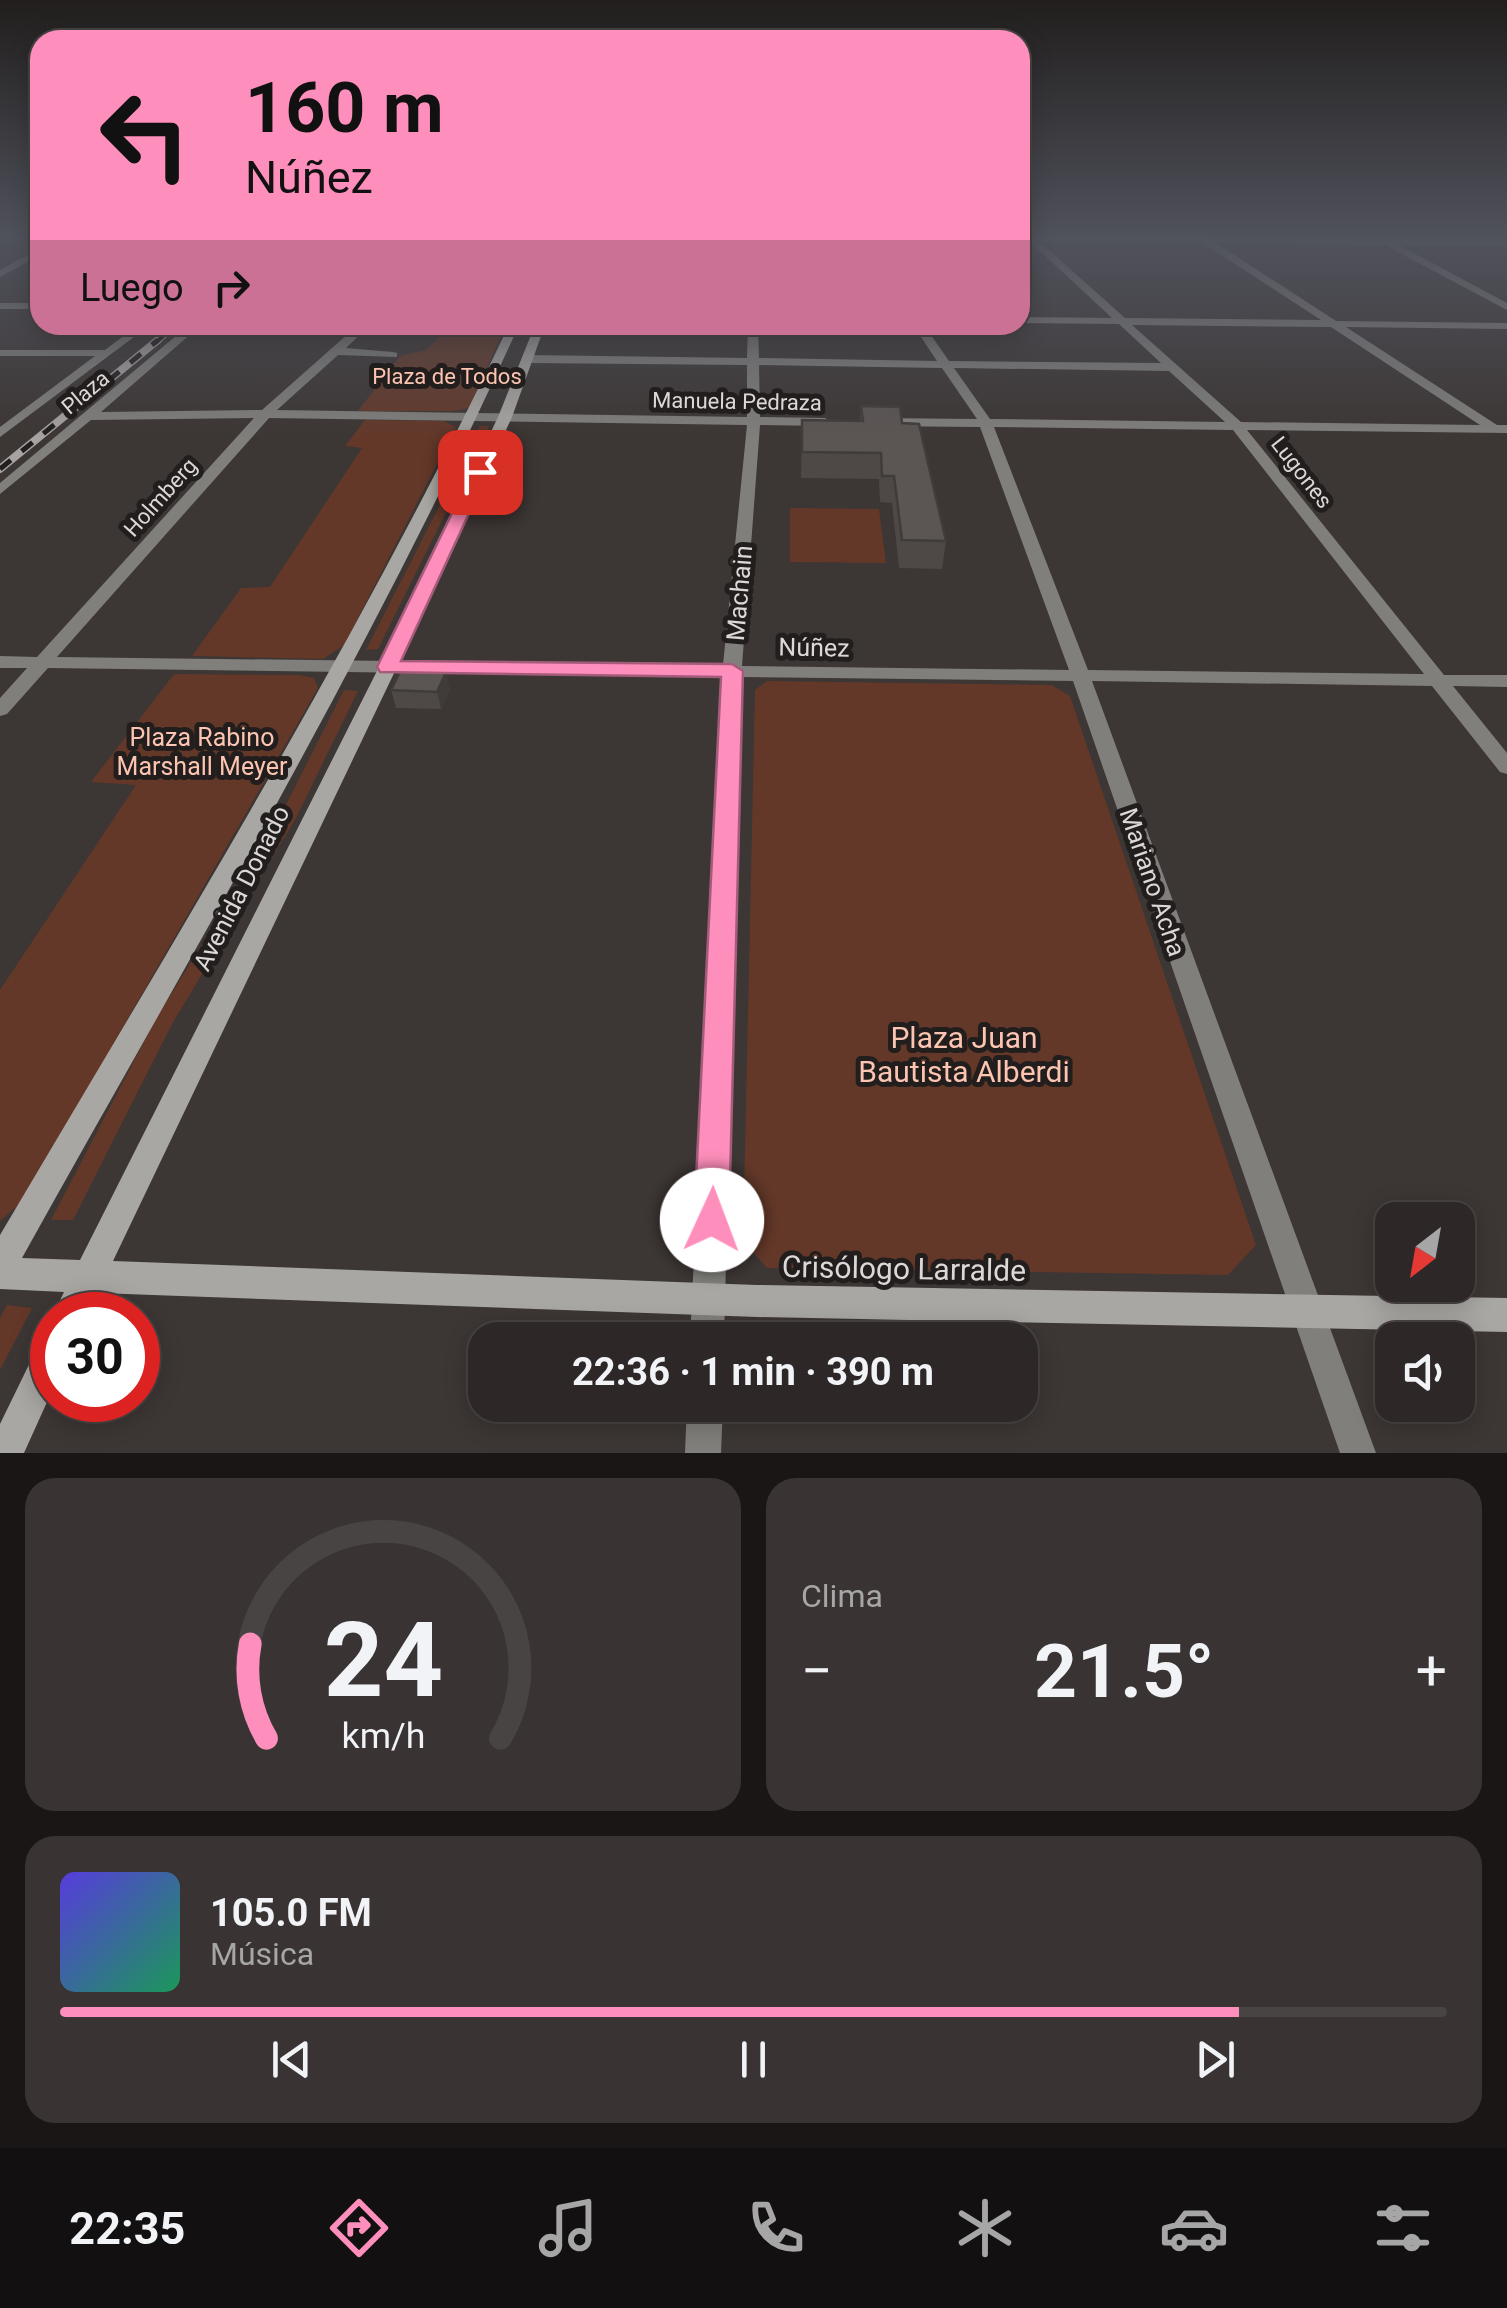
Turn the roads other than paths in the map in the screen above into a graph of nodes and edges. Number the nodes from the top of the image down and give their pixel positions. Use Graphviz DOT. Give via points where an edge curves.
graph roads {
  1 [pos="1100,305"];
  2 [pos="1304,305"];
  3 [pos="0,306"];
  4 [pos="30,306"];
  5 [pos="1030,320"];
  6 [pos="1118,321"];
  7 [pos="1332,323"];
  8 [pos="1507,326"];
  9 [pos="131,335"];
  10 [pos="184,335"];
  11 [pos="355,335"];
  12 [pos="509,335"];
  13 [pos="537,335"];
  14 [pos="753,335"];
  15 [pos="926,335"];
  16 [pos="336,352"];
  17 [pos="108,353"];
  18 [pos="0,354"];
  19 [pos="393,355"];
  20 [pos="528,360"];
  21 [pos="752,364"];
  22 [pos="948,365"];
  23 [pos="1171,368"];
  24 [pos="265,414"];
  25 [pos="23,416"];
  26 [pos="86,416"];
  27 [pos="473,416"];
  28 [pos="0,417"];
  29 [pos="505,417"];
  30 [pos="754,421"];
  31 [pos="985,422"];
  32 [pos="1236,424"];
  33 [pos="1500,428"];
  34 [pos="0,433"];
  35 [pos="1507,440"];
  36 [pos="0,490"];
  37 [pos="0,662"];
  38 [pos="42,662"];
  39 [pos="345,667"];
  40 [pos="388,667"];
  41 [pos="732,671"];
  42 [pos="1080,675"];
  43 [pos="1436,679"];
  44 [pos="1507,681"];
  45 [pos="0,710"];
  46 [pos="1507,766"];
  47 [pos="0,1269"];
  48 [pos="89,1274"];
  49 [pos="81,1292"];
  50 [pos="708,1299"];
  51 [pos="1308,1313"];
  52 [pos="1507,1315"];
  53 [pos="707,1322"];
  54 [pos="30,1400"];
  55 [pos="704,1422"];
  56 [pos="5,1453"];
  57 [pos="703,1453"];
  58 [pos="1358,1453"];
  1 -- 6 [label="street, Lugones"];
  2 -- 7 [label="street"];
  3 -- 4 [label="street"];
  5 -- 6 [label="street"];
  6 -- 7 [label="street"];
  6 -- 23 [label="street, Lugones"];
  7 -- 8 [label="street"];
  7 -- 33 [label="street"];
  9 -- 17 [label="street, Plaza"];
  10 -- 26 [label="street, Plaza"];
  11 -- 16 [label="street, Holmberg"];
  12 -- 27 [label="main road"];
  13 -- 20 [label="main road, Avenida Donado"];
  14 -- 21 [label="street, Machain"];
  15 -- 22 [label="street, Mariano Acha"];
  16 -- 19 [label="street"];
  16 -- 24 [label="street, Holmberg"];
  17 -- 18 [label="street"];
  17 -- 25 [label="street, Plaza"];
  20 -- 21 [label="street"];
  20 -- 29 [label="main road, Avenida Donado"];
  21 -- 22 [label="street"];
  21 -- 30 [label="street, Machain"];
  22 -- 23 [label="street"];
  22 -- 31 [label="street, Mariano Acha"];
  23 -- 32 [label="street, Lugones"];
  24 -- 26 [label="street, Manuela Pedraza"];
  24 -- 27 [label="street, Manuela Pedraza"];
  24 -- 38 [label="street, Holmberg"];
  25 -- 28 [label="street"];
  25 -- 34 [label="street, Plaza"];
  26 -- 36 [label="street, Plaza"];
  27 -- 29 [label="street, Manuela Pedraza"];
  27 -- 39 [label="main road"];
  29 -- 30 [label="street, Manuela Pedraza"];
  29 -- 40 [label="main road, Avenida Donado"];
  30 -- 31 [label="street, Manuela Pedraza"];
  30 -- 41 [label="street, Machain"];
  31 -- 32 [label="street, Manuela Pedraza"];
  31 -- 42 [label="street, Mariano Acha"];
  32 -- 33 [label="street, Manuela Pedraza"];
  32 -- 43 [label="street, Lugones"];
  33 -- 35 [label="street"];
  37 -- 38 [label="street, Núñez"];
  38 -- 39 [label="street, Núñez"];
  38 -- 45 [label="street, Holmberg"];
  39 -- 40 [label="street, Núñez"];
  39 -- 47 [label="main road"];
  40 -- 41 [label="street, Núñez"];
  40 -- 48 [label="main road, Avenida Donado"];
  41 -- 42 [label="street, Núñez"];
  41 -- 50 [label="street, Machain"];
  42 -- 43 [label="street, Núñez"];
  42 -- 51 [label="street, Mariano Acha"];
  43 -- 44 [label="street, Núñez"];
  43 -- 46 [label="street, Lugones"];
  47 -- 48 [label="main road, Crisólogo Larralde"];
  48 -- 49 [label="main road, Avenida Donado"];
  48 -- 50 [label="main road, Crisólogo Larralde"];
  50 -- 51 [label="main road, Crisólogo Larralde"];
  50 -- 53 [label="street, Machain"];
  51 -- 52 [label="main road, Crisólogo Larralde"];
  51 -- 58 [label="street, Mariano Acha"];
  54 -- 56 [label="main road"];
  55 -- 57 [label="street"];
}
